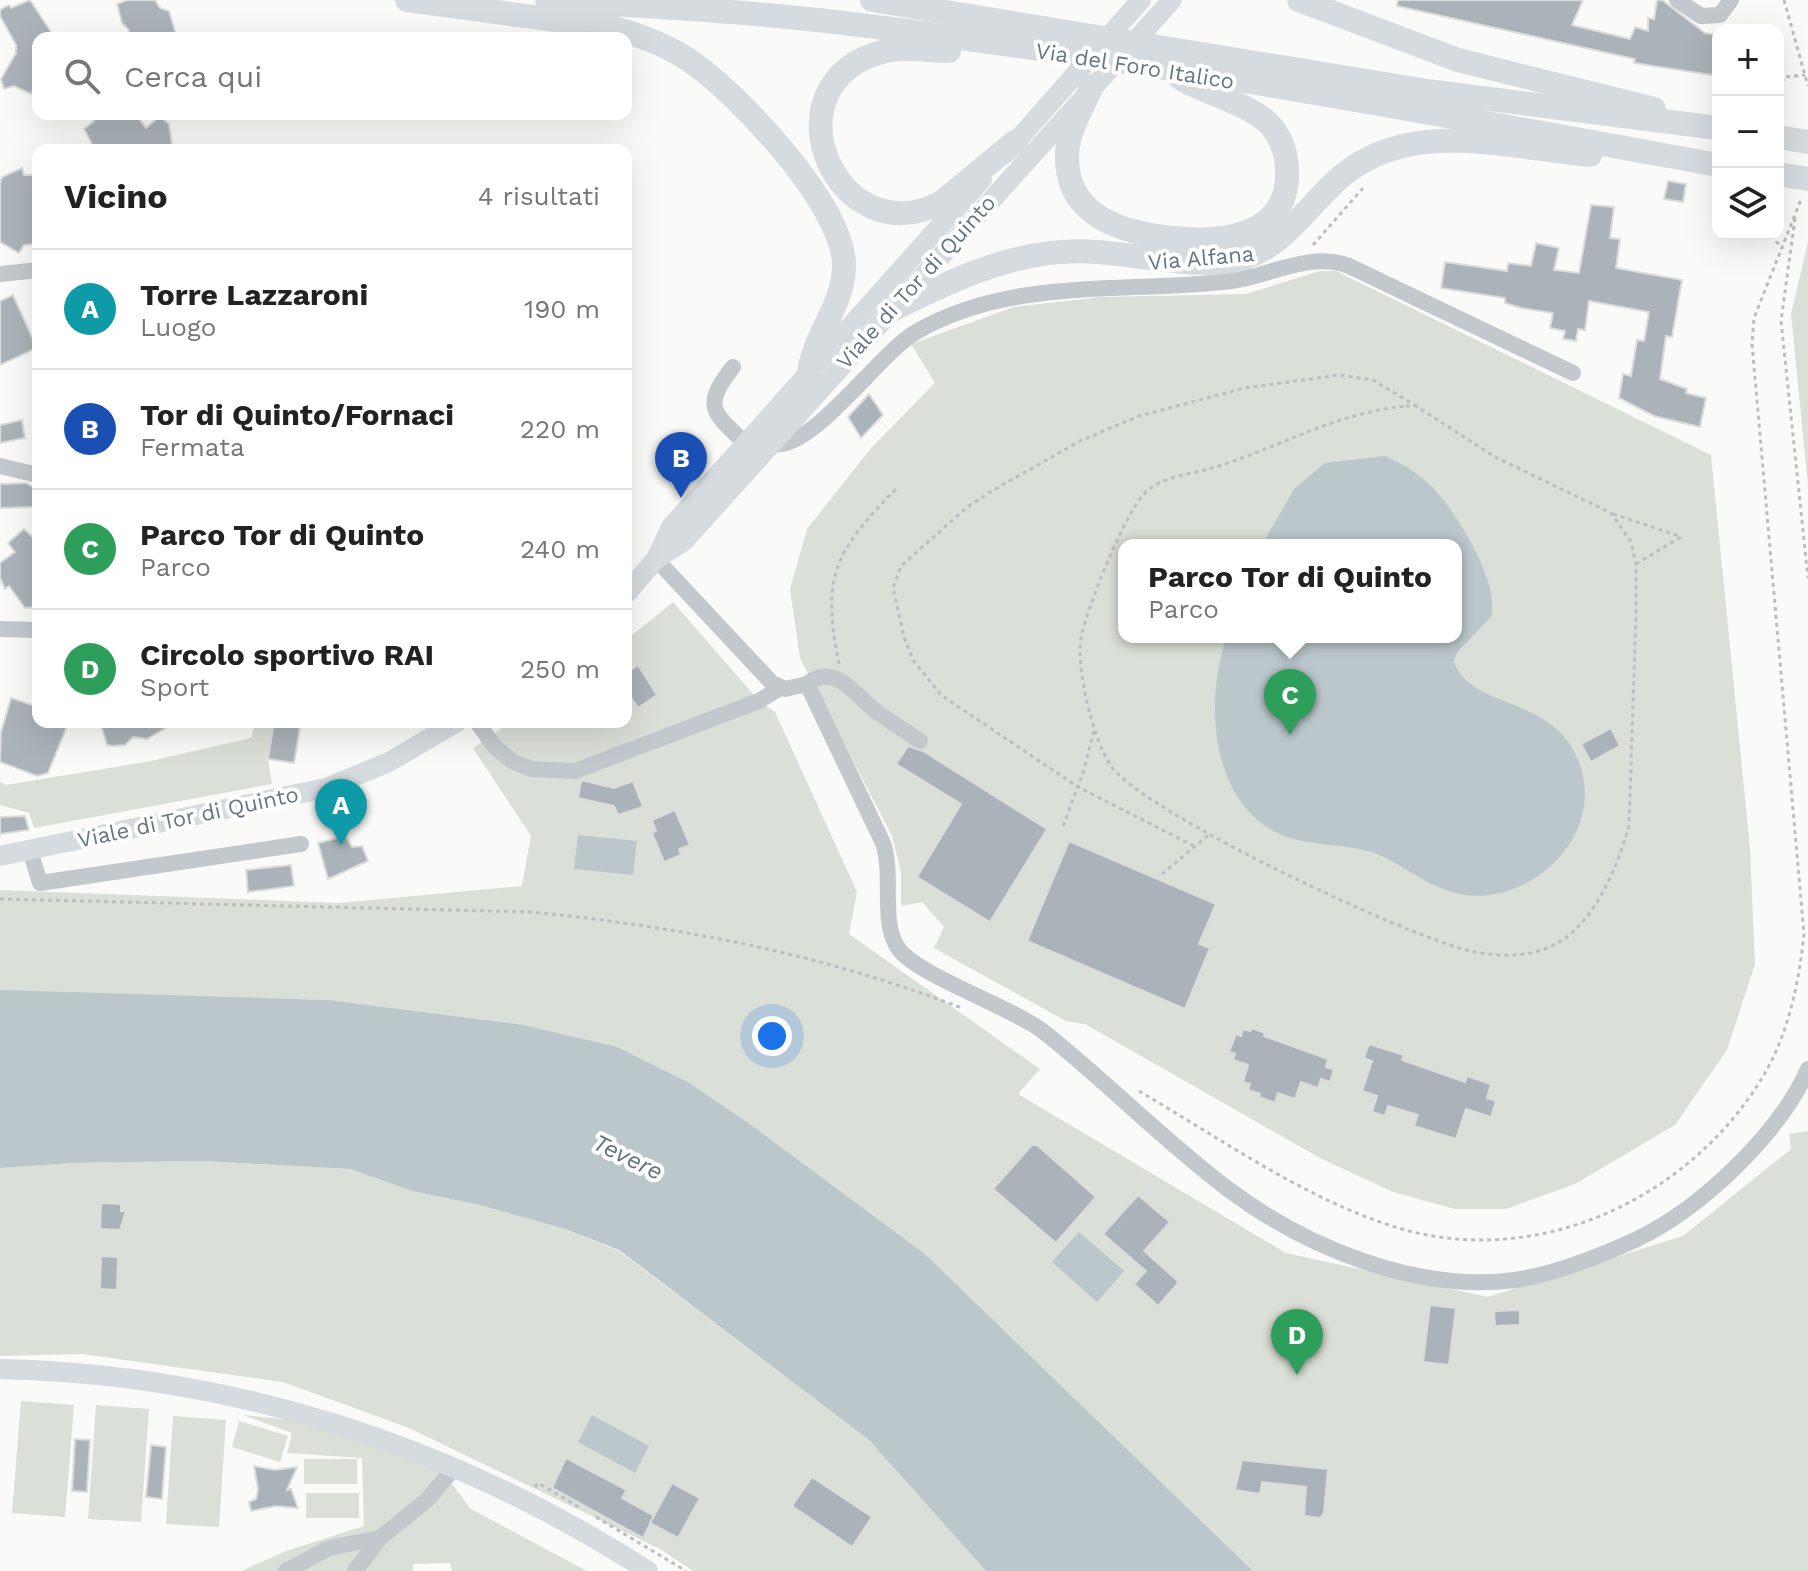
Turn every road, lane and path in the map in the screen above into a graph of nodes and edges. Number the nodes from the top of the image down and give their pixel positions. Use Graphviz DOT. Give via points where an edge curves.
graph roads {
  1 [pos="407,0"];
  2 [pos="547,0"];
  3 [pos="872,0"];
  4 [pos="1141,0"];
  5 [pos="1172,0"];
  6 [pos="1299,0"];
  7 [pos="1677,0"];
  8 [pos="1731,0"];
  9 [pos="1784,0"];
  10 [pos="629,32"];
  11 [pos="632,33"];
  12 [pos="1012,46"];
  13 [pos="1169,63"];
  14 [pos="1805,75"];
  15 [pos="1092,86"];
  16 [pos="1808,86"];
  17 [pos="1779,96"];
  18 [pos="1712,126"];
  19 [pos="1712,127"];
  20 [pos="1016,141"];
  21 [pos="1712,164"];
  22 [pos="1712,164"];
  23 [pos="1363,188"];
  24 [pos="1776,240"];
  25 [pos="1782,246"];
  26 [pos="1299,265"];
  27 [pos="32,271"];
  28 [pos="0,274"];
  29 [pos="890,311"];
  30 [pos="733,367"];
  31 [pos="1573,373"];
  32 [pos="809,374"];
  33 [pos="809,401"];
  34 [pos="840,402"];
  35 [pos="1416,406"];
  36 [pos="746,444"];
  37 [pos="772,444"];
  38 [pos="0,466"];
  39 [pos="32,474"];
  40 [pos="897,488"];
  41 [pos="1611,513"];
  42 [pos="1119,539"];
  43 [pos="1118,541"];
  44 [pos="656,559"];
  45 [pos="1636,564"];
  46 [pos="1808,578"];
  47 [pos="632,587"];
  48 [pos="0,629"];
  49 [pos="32,630"];
  50 [pos="842,679"];
  51 [pos="807,684"];
  52 [pos="780,688"];
  53 [pos="447,728"];
  54 [pos="481,728"];
  55 [pos="1094,731"];
  56 [pos="920,741"];
  57 [pos="1078,787"];
  58 [pos="1063,826"];
  59 [pos="1211,833"];
  60 [pos="301,844"];
  61 [pos="1194,846"];
  62 [pos="30,850"];
  63 [pos="0,856"];
  64 [pos="1162,874"];
  65 [pos="0,899"];
  66 [pos="973,1013"];
  67 [pos="1808,1069"];
  68 [pos="1133,1088"];
  69 [pos="0,1369"];
  70 [pos="455,1467"];
  71 [pos="380,1538"];
  72 [pos="286,1571"];
  73 [pos="355,1571"];
  74 [pos="648,1571"];
  1 -- 10 [label="highway"];
  2 -- 12 [label="highway, Via del Foro Italico" via="781,16"];
  3 -- 13 [label="highway, Via del Foro Italico" via="1051,30"];
  4 -- 20 [label="main road, Viale di Tor di Quinto"];
  5 -- 15 [label="main road, Viale di Tor di Quinto"];
  6 -- 18 [label="highway" via="1458,60"];
  7 -- 8 [label="street" via="1707,17 1720,15"];
  9 -- 14 [label="path"];
  11 -- 32 [label="highway" via="693,63 727,92 809,182 828,211 844,262 841,287 813,350"];
  12 -- 13 [label="highway, Via del Foro Italico"];
  12 -- 20 [label="highway" via="893,50 863,60 830,90 820,134 824,158 844,189 872,206 900,211 942,202"];
  13 -- 15 [label="highway" via="1209,95 1262,118 1281,142 1287,186 1275,211 1254,231 1222,240 1192,240 1127,231 1096,216 1076,195 1067,158 1070,137"];
  13 -- 19 [label="highway, Via del Foro Italico"];
  13 -- 21 [label="highway, Via del Foro Italico"];
  14 -- 16 [label="path"];
  14 -- 17 [label="path" via="1784,77"];
  15 -- 29 [label="main road, Viale di Tor di Quinto"];
  20 -- 32 [label="main road, Viale di Tor di Quinto"];
  22 -- 29 [label="highway" via="1462,141 1404,143 1351,168 1282,237 1256,254 1211,262 1096,251 1046,253 962,276"];
  23 -- 26 [label="path"];
  24 -- 25 [label="path"];
  25 -- 46 [label="path" via="1796,215 1781,321"];
  25 -- 68 [label="path" via="1754,318 1752,344 1804,934 1781,1037 1736,1115 1683,1168 1630,1203 1560,1230 1475,1240 1412,1231 1336,1203"];
  26 -- 31 [label="street, Via Alfana" via="1325,260 1349,266"];
  26 -- 34 [label="street, Via Alfana" via="1239,280 1060,291 979,305 899,343"];
  27 -- 28 [label="street"];
  29 -- 33 [label="main road, Viale di Tor di Quinto"];
  30 -- 36 [label="street" via="715,390 714,409"];
  32 -- 36 [label="main road, Viale di Tor di Quinto"];
  33 -- 34 [label="street" via="822,406"];
  33 -- 37 [label="main road, Viale di Tor di Quinto"];
  34 -- 37 [label="street, Via Alfana" via="797,441"];
  35 -- 41 [label="path" via="1495,457"];
  35 -- 42 [label="path" via="1368,412 1169,479 1147,490 1128,514"];
  35 -- 57 [label="path" via="1373,380 1339,375 1245,388 1139,416 1080,441 990,492 901,566 894,599 904,637 923,676 968,715"];
  36 -- 44 [label="main road, Viale di Tor di Quinto" via="671,527"];
  37 -- 44 [label="main road, Viale di Tor di Quinto" via="684,541"];
  38 -- 39 [label="street"];
  40 -- 50 [label="path" via="861,525 836,569 830,615"];
  41 -- 45 [label="path" via="1631,542"];
  41 -- 45 [label="path" via="1682,537"];
  43 -- 55 [label="path" via="1081,639"];
  44 -- 47 [label="main road, Viale di Tor di Quinto"];
  44 -- 52 [label="street"];
  45 -- 59 [label="path" via="1629,826 1603,893 1551,947 1499,955 1438,942"];
  48 -- 49 [label="street"];
  50 -- 51 [label="street"];
  50 -- 56 [label="street"];
  51 -- 52 [label="street"];
  51 -- 67 [label="street" via="883,843 890,871 890,929 904,955 1032,1023 1228,1189 1350,1256 1416,1274 1501,1281 1535,1276 1621,1246 1699,1200 1780,1116"];
  52 -- 54 [label="street" via="759,701 575,771 531,769 512,761"];
  53 -- 62 [label="main road, Viale di Tor di Quinto" via="389,762 326,788"];
  55 -- 57 [label="path"];
  55 -- 59 [label="path" via="1119,776"];
  57 -- 58 [label="path"];
  57 -- 61 [label="path"];
  59 -- 61 [label="path"];
  60 -- 62 [label="street" via="40,883"];
  61 -- 64 [label="path"];
  62 -- 63 [label="main road, Viale di Tor di Quinto"];
  65 -- 66 [label="path" via="499,911 598,919 784,951"];
  69 -- 70 [label="main road" via="115,1376 197,1388 287,1408"];
  70 -- 71 [label="street" via="427,1500"];
  70 -- 74 [label="main road" via="538,1507"];
  71 -- 72 [label="street" via="329,1548"];
  71 -- 73 [label="street"];
}
